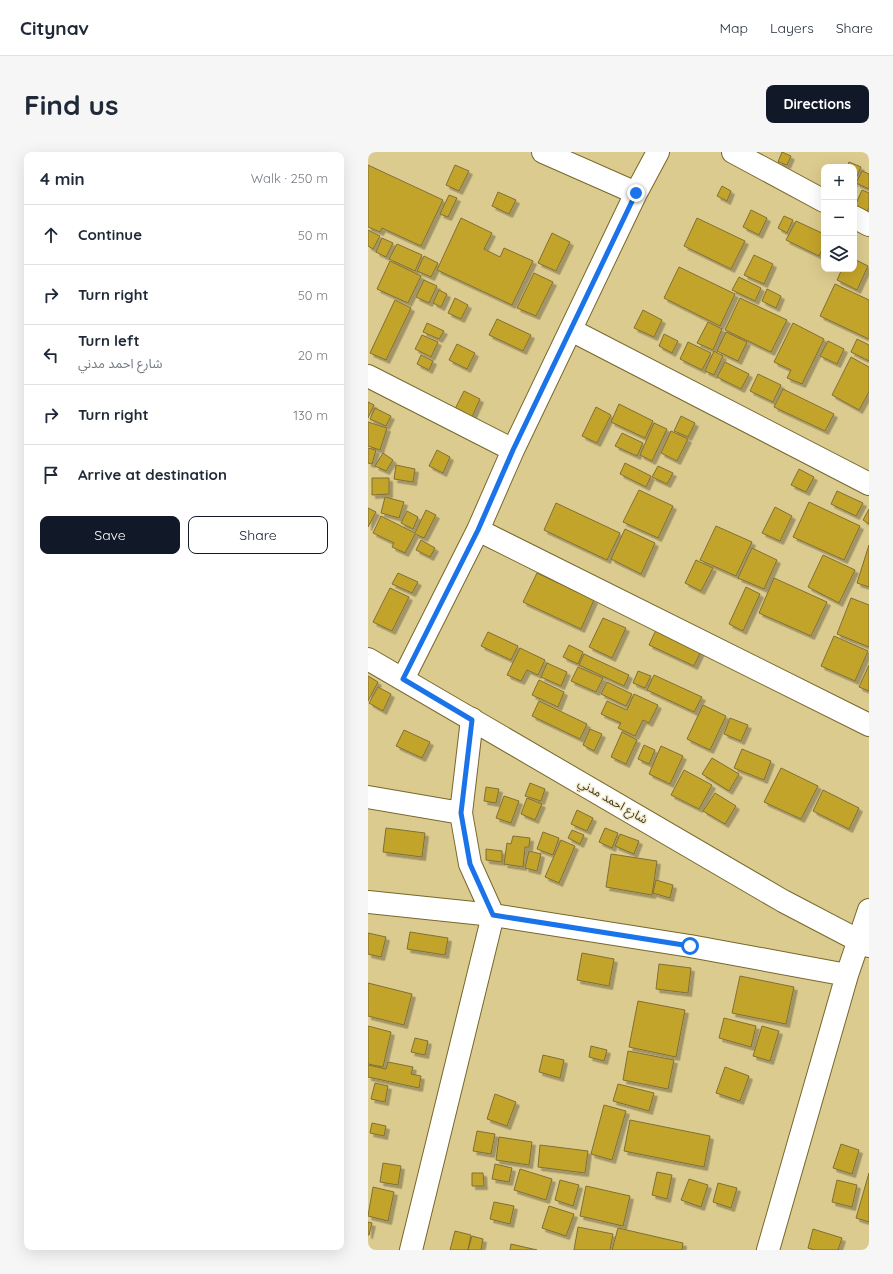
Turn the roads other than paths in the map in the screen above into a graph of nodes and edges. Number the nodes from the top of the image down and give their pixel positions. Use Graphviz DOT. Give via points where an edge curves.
graph roads {
  1 [pos="543,152"];
  2 [pos="658,152"];
  3 [pos="733,152"];
  4 [pos="636,193"];
  5 [pos="822,200"];
  6 [pos="857,219"];
  7 [pos="869,225"];
  8 [pos="572,330"];
  9 [pos="368,376"];
  10 [pos="513,450"];
  11 [pos="869,484"];
  12 [pos="478,530"];
  13 [pos="368,658"];
  14 [pos="403,679"];
  15 [pos="472,720"];
  16 [pos="869,725"];
  17 [pos="368,797"];
  18 [pos="461,813"];
  19 [pos="368,902"];
  20 [pos="869,910"];
  21 [pos="493,915"];
  22 [pos="864,944"];
  23 [pos="847,975"];
  24 [pos="411,1250"];
  25 [pos="768,1250"];
  1 -- 4 [label="street"];
  2 -- 4 [label="street"];
  3 -- 5 [label="street"];
  4 -- 8 [label="street"];
  6 -- 7 [label="street"];
  8 -- 10 [label="street"];
  8 -- 11 [label="street"];
  9 -- 10 [label="street"];
  10 -- 12 [label="street"];
  12 -- 14 [label="street"];
  12 -- 16 [label="street"];
  13 -- 14 [label="street, شارع احمد مدني"];
  14 -- 15 [label="street, شارع احمد مدني"];
  15 -- 18 [label="street"];
  15 -- 22 [label="street, شارع احمد مدني" via="783,901"];
  17 -- 18 [label="street"];
  18 -- 21 [label="street" via="470,864"];
  19 -- 21 [label="street"];
  20 -- 22 [label="street"];
  21 -- 23 [label="street" via="690,946"];
  21 -- 24 [label="street"];
  22 -- 23 [label="street"];
  23 -- 25 [label="street"];
}
